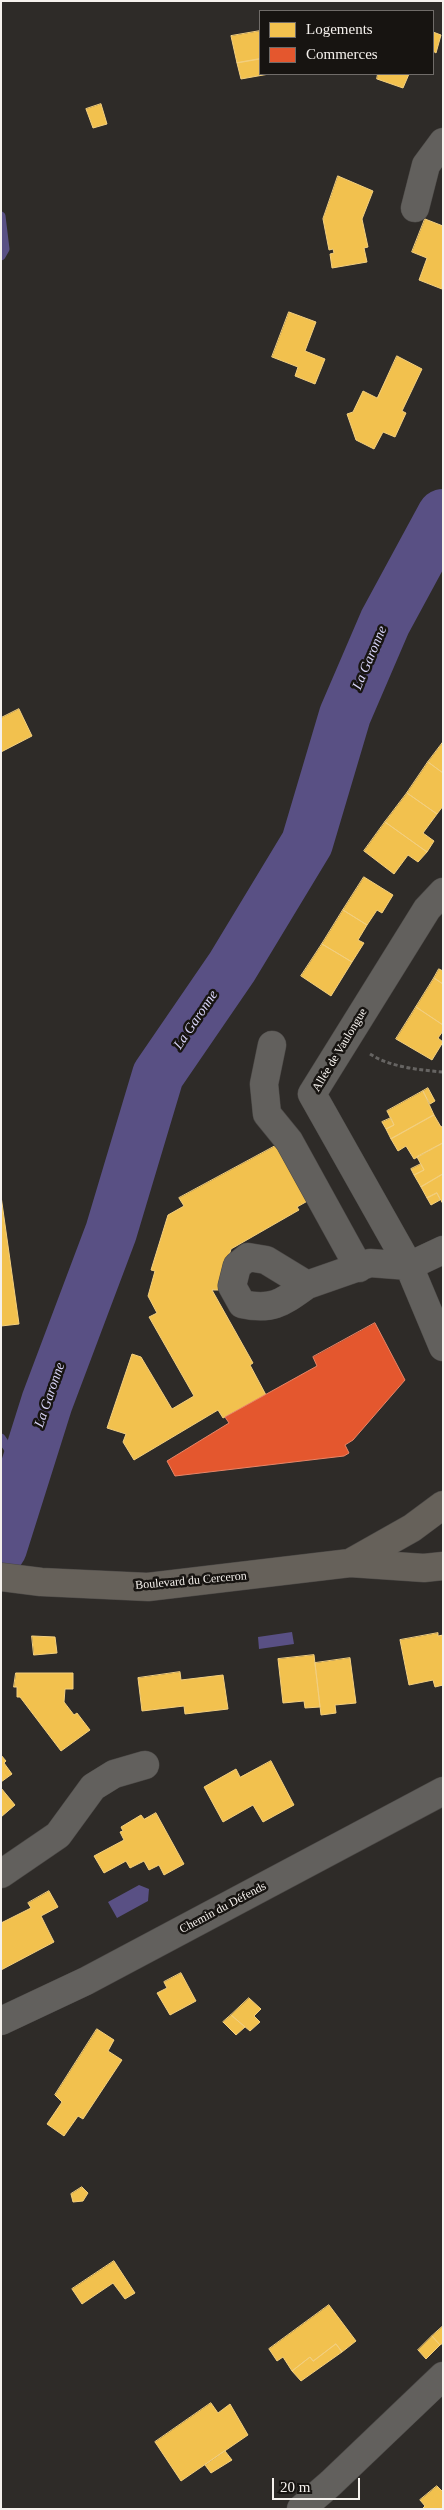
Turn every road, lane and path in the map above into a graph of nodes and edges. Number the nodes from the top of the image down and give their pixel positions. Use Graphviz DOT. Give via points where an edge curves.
graph roads {
  1 [pos="443,142"];
  2 [pos="415,208"];
  3 [pos="443,892"];
  4 [pos="346,1039"];
  5 [pos="272,1045"];
  6 [pos="443,1072"];
  7 [pos="443,1250"];
  8 [pos="409,1266"];
  9 [pos="359,1268"];
  10 [pos="307,1285"];
  11 [pos="443,1347"];
  12 [pos="443,1505"];
  13 [pos="350,1563"];
  14 [pos="443,1566"];
  15 [pos="1,1577"];
  16 [pos="145,1765"];
  17 [pos="443,1790"];
  18 [pos="1,1874"];
  19 [pos="1,2021"];
  20 [pos="443,2376"];
  21 [pos="301,2509"];
  1 -- 2 [label="street" via="426,165"];
  3 -- 4 [label="street, Allée de Vaulongue" via="427,909"];
  4 -- 6 [label="path" via="379,1060 417,1070"];
  4 -- 8 [label="street, Allée de Vaulongue" via="312,1094"];
  5 -- 9 [label="street" via="264,1084 267,1114 289,1142"];
  7 -- 8 [label="street"];
  8 -- 9 [label="street" via="370,1263"];
  8 -- 11 [label="street, Allée de Vaulongue"];
  9 -- 10 [label="street"];
  12 -- 13 [label="main road, Boulevard du Cerceron" via="412,1528"];
  13 -- 14 [label="main road, Boulevard du Cerceron" via="424,1568"];
  13 -- 15 [label="main road, Boulevard du Cerceron" via="148,1587"];
  16 -- 18 [label="street" via="114,1774 93,1788 58,1835"];
  17 -- 19 [label="street, Chemin du Défends" via="86,1981"];
  20 -- 21 [label="street"];
}
